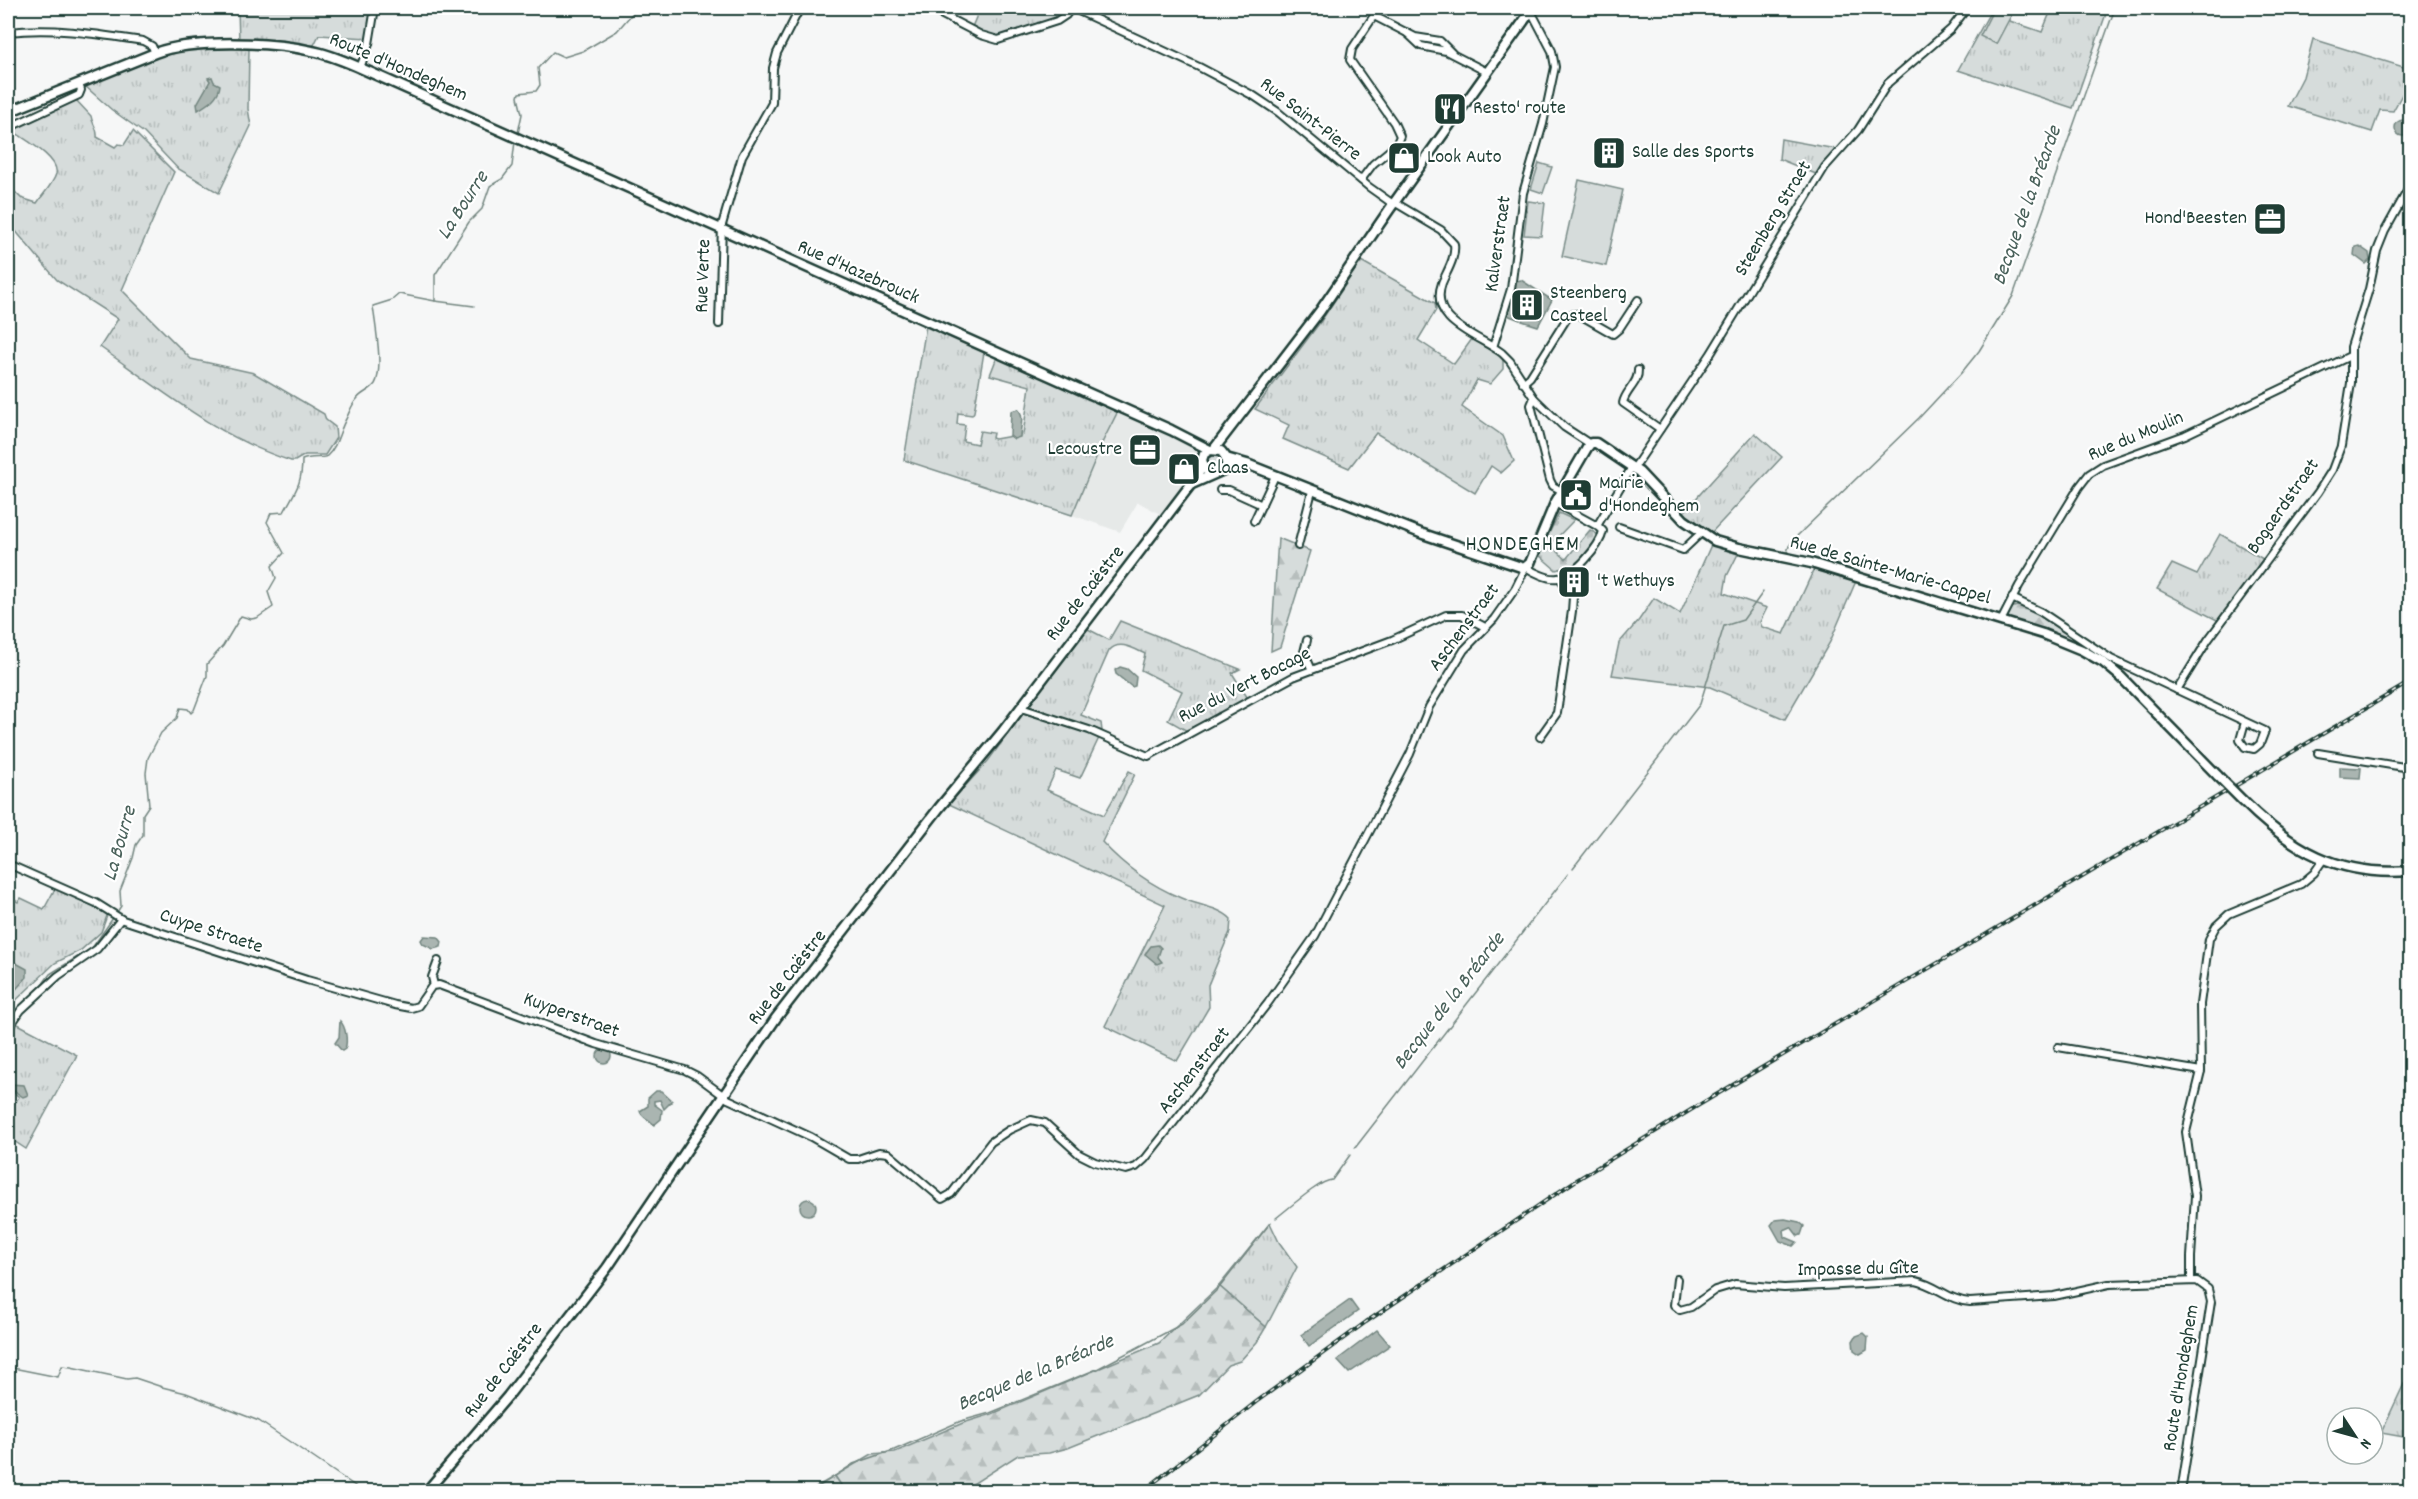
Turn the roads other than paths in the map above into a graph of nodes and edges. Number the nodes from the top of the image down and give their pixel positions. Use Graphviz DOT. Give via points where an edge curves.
graph roads {
  1 [pos="375,8"];
  2 [pos="800,8"];
  3 [pos="930,8"];
  4 [pos="1072,8"];
  5 [pos="1379,8"];
  6 [pos="1967,8"];
  7 [pos="1532,9"];
  8 [pos="1374,16"];
  9 [pos="8,32"];
  10 [pos="155,53"];
  11 [pos="360,68"];
  12 [pos="1487,72"];
  13 [pos="79,84"];
  14 [pos="8,112"];
  15 [pos="8,128"];
  16 [pos="516,138"];
  17 [pos="1361,180"];
  18 [pos="2410,186"];
  19 [pos="1395,201"];
  20 [pos="721,229"];
  21 [pos="1638,300"];
  22 [pos="719,324"];
  23 [pos="1493,347"];
  24 [pos="2350,356"];
  25 [pos="1638,370"];
  26 [pos="1523,383"];
  27 [pos="1534,398"];
  28 [pos="1660,429"];
  29 [pos="1228,432"];
  30 [pos="1590,444"];
  31 [pos="1209,451"];
  32 [pos="1225,456"];
  33 [pos="1202,465"];
  34 [pos="1253,466"];
  35 [pos="1633,468"];
  36 [pos="1218,472"];
  37 [pos="1275,476"];
  38 [pos="1185,490"];
  39 [pos="1220,490"];
  40 [pos="1312,491"];
  41 [pos="1562,491"];
  42 [pos="1555,503"];
  43 [pos="1262,505"];
  44 [pos="1254,521"];
  45 [pos="1597,526"];
  46 [pos="1619,527"];
  47 [pos="1701,533"];
  48 [pos="1298,546"];
  49 [pos="1526,567"];
  50 [pos="1560,578"];
  51 [pos="2012,598"];
  52 [pos="2001,621"];
  53 [pos="1485,627"];
  54 [pos="1307,640"];
  55 [pos="1311,668"];
  56 [pos="2177,690"];
  57 [pos="1021,708"];
  58 [pos="2245,722"];
  59 [pos="1540,737"];
  60 [pos="2318,753"];
  61 [pos="2410,768"];
  62 [pos="2323,860"];
  63 [pos="8,864"];
  64 [pos="2410,871"];
  65 [pos="121,919"];
  66 [pos="438,961"];
  67 [pos="434,985"];
  68 [pos="8,1029"];
  69 [pos="2058,1047"];
  70 [pos="2201,1071"];
  71 [pos="723,1097"];
  72 [pos="1677,1279"];
  73 [pos="2191,1280"];
  74 [pos="8,1485"];
  75 [pos="14,1491"];
  76 [pos="426,1491"];
  77 [pos="2181,1491"];
  1 -- 11 [label="street"];
  2 -- 20 [label="street, Rue Verte" via="775,57 772,103 742,156"];
  3 -- 4 [label="street" via="998,40 1057,21"];
  4 -- 17 [label="street, Rue Saint-Pierre" via="1254,96"];
  5 -- 8 [label="street"];
  6 -- 28 [label="street, Steenberg Straet" via="1951,29 1888,83 1858,130 1825,167"];
  7 -- 12 [label="street"];
  7 -- 23 [label="street, Kalverstraet" via="1552,51 1555,67 1523,194 1511,290"];
  8 -- 12 [label="street" via="1418,38 1440,41 1452,54"];
  8 -- 17 [label="street" via="1351,52 1350,62 1400,136"];
  9 -- 10 [label="street" via="75,30 143,40"];
  10 -- 11 [label="street, Route d'Hondeghem" via="193,44 286,47 321,53"];
  10 -- 13 [label="street, Route d'Hondeghem"];
  11 -- 16 [label="street, Route d'Hondeghem"];
  12 -- 19 [label="street" via="1426,165"];
  13 -- 14 [label="street, Route d'Hondeghem"];
  13 -- 15 [label="street" via="79,95"];
  16 -- 20 [label="street, Rue d'Hazebrouck"];
  17 -- 19 [label="street, Rue Saint-Pierre"];
  18 -- 24 [label="street, Bogaerdstraet" via="2379,245"];
  19 -- 23 [label="street, Rue Saint-Pierre" via="1442,230 1453,242 1455,254 1442,285 1440,304 1450,320"];
  19 -- 29 [label="street"];
  20 -- 22 [label="street, Rue Verte"];
  20 -- 31 [label="street, Rue d'Hazebrouck"];
  21 -- 26 [label="street" via="1613,334 1578,314 1569,315"];
  23 -- 26 [label="street, Rue Saint-Pierre" via="1510,361"];
  24 -- 51 [label="street, Rue du Moulin" via="2185,435 2094,470 2079,487"];
  24 -- 56 [label="street, Bogaerdstraet" via="2351,383 2343,438 2330,475"];
  25 -- 28 [label="street" via="1623,403"];
  26 -- 27 [label="street, Rue Saint-Pierre"];
  27 -- 30 [label="street, Rue Saint-Pierre" via="1567,429"];
  27 -- 41 [label="street" via="1532,407 1550,480"];
  28 -- 35 [label="street, Steenberg Straet"];
  29 -- 31 [label="street"];
  29 -- 32 [label="street"];
  30 -- 35 [label="street, Rue de Sainte-Marie-Cappel" via="1605,448"];
  30 -- 41 [label="street"];
  31 -- 32 [label="street"];
  31 -- 33 [label="street"];
  32 -- 34 [label="street"];
  32 -- 36 [label="street" via="1226,465"];
  33 -- 36 [label="street" via="1206,471"];
  33 -- 38 [label="street, Rue de Caëstre"];
  34 -- 36 [label="street, Rue de Caëstre" via="1238,465"];
  34 -- 37 [label="street"];
  35 -- 45 [label="street, Steenberg Straet"];
  35 -- 47 [label="street, Rue de Sainte-Marie-Cappel"];
  36 -- 38 [label="street, Rue de Caëstre"];
  37 -- 40 [label="street"];
  37 -- 43 [label="street"];
  38 -- 57 [label="street, Rue de Caëstre"];
  39 -- 43 [label="street"];
  40 -- 48 [label="street"];
  40 -- 49 [label="street" via="1436,539"];
  41 -- 42 [label="street"];
  42 -- 45 [label="street"];
  42 -- 49 [label="street"];
  43 -- 44 [label="street"];
  45 -- 50 [label="street, Steenberg Straet" via="1602,536 1583,562"];
  46 -- 47 [label="street" via="1683,550"];
  47 -- 52 [label="street, Rue de Sainte-Marie-Cappel" via="1729,546 1805,561"];
  49 -- 50 [label="street"];
  49 -- 53 [label="street, Aschenstraet" via="1513,592"];
  50 -- 59 [label="street" via="1573,597 1572,611 1557,713"];
  51 -- 52 [label="street, Rue du Moulin"];
  51 -- 56 [label="street, Rue de Sainte-Marie-Cappel" via="2044,614 2111,659"];
  52 -- 62 [label="street, Rue de Sainte-Marie-Cappel, bridge" via="2061,640 2103,662 2280,836"];
  53 -- 55 [label="street, Rue du Vert Bocage" via="1468,617 1450,614 1392,640"];
  53 -- 71 [label="street, Aschenstraet" via="1464,651 1429,707 1410,754 1315,936 1197,1096 1136,1167 1119,1169 1088,1159 1045,1123 1031,1120 991,1142 950,1196 942,1199 888,1153 849,1159 812,1137"];
  54 -- 55 [label="street" via="1304,651"];
  55 -- 57 [label="street, Rue du Vert Bocage" via="1146,756 1089,730"];
  56 -- 58 [label="street, Rue de Sainte-Marie-Cappel"];
  57 -- 71 [label="street, Rue de Caëstre" via="780,1013"];
  58 -- 58 [label="street, Rue de Sainte-Marie-Cappel" via="2240,740 2245,747 2254,749 2265,731"];
  60 -- 61 [label="street"];
  62 -- 64 [label="street" via="2369,871"];
  62 -- 70 [label="street" via="2301,884 2229,914 2215,928 2208,943 2200,1004"];
  63 -- 65 [label="street, Cuype Straete" via="96,903"];
  65 -- 67 [label="street, Cuype Straete" via="380,1002 413,1008 421,1004"];
  65 -- 68 [label="street" via="101,945 54,980 18,1013"];
  66 -- 67 [label="street"];
  67 -- 71 [label="street, Kuyperstraet" via="600,1045 688,1071"];
  69 -- 70 [label="street"];
  70 -- 73 [label="street" via="2186,1132 2195,1196"];
  71 -- 76 [label="street, Rue de Caëstre" via="607,1268 508,1396"];
  72 -- 73 [label="street, Impasse du Gîte" via="1674,1305 1680,1310 1715,1290 1739,1284 1784,1288 1917,1281 1967,1302 2054,1296 2109,1284"];
  73 -- 77 [label="street, Route d'Hondeghem" via="2206,1287 2211,1302"];
  74 -- 75 [label="main road"];
}
